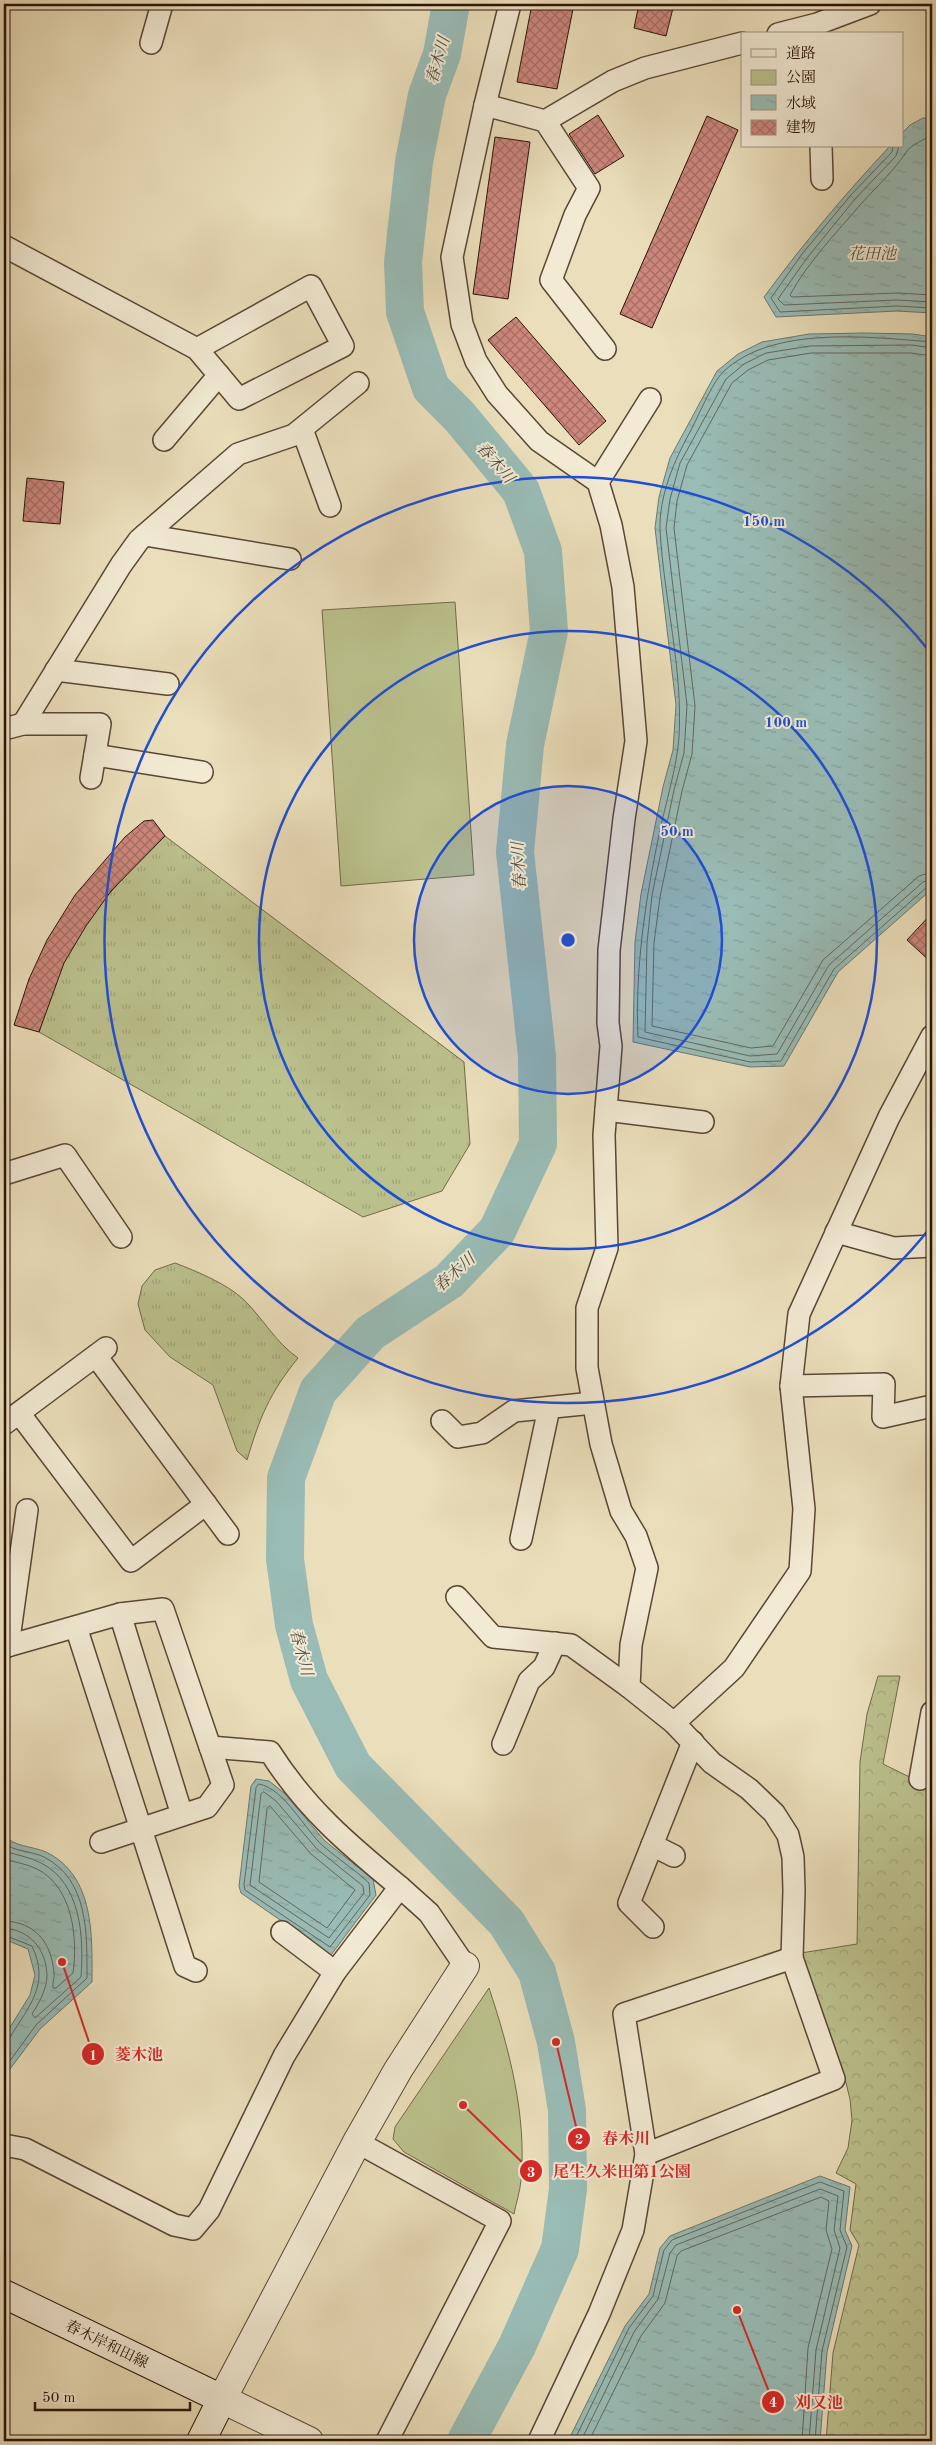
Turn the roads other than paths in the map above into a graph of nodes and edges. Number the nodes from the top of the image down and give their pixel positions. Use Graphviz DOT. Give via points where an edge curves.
graph roads {
  1 [pos="162,4"];
  2 [pos="510,4"];
  3 [pos="870,4"];
  4 [pos="817,29"];
  5 [pos="794,32"];
  6 [pos="151,43"];
  7 [pos="741,43"];
  8 [pos="485,105"];
  9 [pos="545,121"];
  10 [pos="821,148"];
  11 [pos="822,179"];
  12 [pos="4,246"];
  13 [pos="197,349"];
  14 [pos="605,349"];
  15 [pos="219,375"];
  16 [pos="358,383"];
  17 [pos="650,399"];
  18 [pos="302,429"];
  19 [pos="164,440"];
  20 [pos="598,482"];
  21 [pos="330,506"];
  22 [pos="144,535"];
  23 [pos="290,559"];
  24 [pos="56,670"];
  25 [pos="168,684"];
  26 [pos="14,726"];
  27 [pos="95,755"];
  28 [pos="202,772"];
  29 [pos="91,778"];
  30 [pos="931,1039"];
  31 [pos="606,1110"];
  32 [pos="703,1122"];
  33 [pos="4,1174"];
  34 [pos="836,1232"];
  35 [pos="121,1237"];
  36 [pos="932,1246"];
  37 [pos="790,1386"];
  38 [pos="593,1403"];
  39 [pos="932,1406"];
  40 [pos="549,1408"];
  41 [pos="11,1419"];
  42 [pos="442,1421"];
  43 [pos="206,1504"];
  44 [pos="27,1510"];
  45 [pos="228,1534"];
  46 [pos="520,1538"];
  47 [pos="458,1597"];
  48 [pos="120,1614"];
  49 [pos="76,1627"];
  50 [pos="555,1643"];
  51 [pos="6,1647"];
  52 [pos="629,1687"];
  53 [pos="932,1712"];
  54 [pos="674,1723"];
  55 [pos="693,1742"];
  56 [pos="503,1744"];
  57 [pos="210,1747"];
  58 [pos="920,1779"];
  59 [pos="182,1815"];
  60 [pos="142,1829"];
  61 [pos="101,1842"];
  62 [pos="652,1845"];
  63 [pos="674,1856"];
  64 [pos="400,1888"];
  65 [pos="653,1927"];
  66 [pos="282,1932"];
  67 [pos="792,1958"];
  68 [pos="465,1966"];
  69 [pos="196,1971"];
  70 [pos="335,1972"];
  71 [pos="358,2142"];
  72 [pos="4,2146"];
  73 [pos="646,2154"];
  74 [pos="4,2294"];
  75 [pos="222,2399"];
  76 [pos="201,2441"];
  77 [pos="310,2441"];
  78 [pos="387,2441"];
  79 [pos="539,2441"];
  1 -- 6 [label="street"];
  2 -- 8 [label="street"];
  3 -- 4 [label="street"];
  4 -- 5 [label="street"];
  7 -- 9 [label="street" via="637,71 613,81"];
  8 -- 9 [label="street"];
  8 -- 20 [label="street" via="452,257 462,324 476,360 497,394 539,441"];
  9 -- 14 [label="street" via="589,188 575,215 551,280"];
  10 -- 11 [label="street"];
  12 -- 13 [label="street"];
  13 -- 15 [label="street"];
  13 -- 15 [label="street" via="311,286 343,346 239,399"];
  15 -- 19 [label="street"];
  16 -- 18 [label="street"];
  17 -- 20 [label="street"];
  18 -- 21 [label="street"];
  18 -- 22 [label="street" via="294,435 238,454"];
  20 -- 31 [label="street" via="611,525 623,586 636,741 609,950 608,1023 611,1046"];
  22 -- 23 [label="street"];
  22 -- 24 [label="street" via="120,565"];
  24 -- 25 [label="street"];
  24 -- 26 [label="street"];
  26 -- 27 [label="street" via="100,724"];
  27 -- 28 [label="street"];
  27 -- 29 [label="street"];
  30 -- 34 [label="street"];
  31 -- 32 [label="street"];
  31 -- 38 [label="street" via="607,1248 587,1308 587,1368"];
  33 -- 35 [label="street" via="65,1155"];
  34 -- 36 [label="street" via="894,1248"];
  34 -- 37 [label="street" via="799,1314"];
  37 -- 39 [label="street" via="884,1384 883,1417"];
  37 -- 54 [label="street" via="804,1509 800,1571 734,1668"];
  38 -- 40 [label="street"];
  38 -- 52 [label="street" via="600,1444 621,1511 636,1536 647,1568 631,1645"];
  40 -- 42 [label="street" via="514,1411 482,1433 458,1437"];
  40 -- 46 [label="street"];
  41 -- 43 [label="street" via="130,1561"];
  41 -- 43 [label="street" via="101,1352"];
  43 -- 45 [label="street"];
  44 -- 51 [label="street"];
  47 -- 50 [label="street" via="493,1637"];
  48 -- 49 [label="street"];
  48 -- 57 [label="street" via="163,1609"];
  48 -- 59 [label="street"];
  49 -- 51 [label="street"];
  49 -- 60 [label="street"];
  50 -- 52 [label="street" via="571,1645"];
  50 -- 56 [label="street" via="544,1667 530,1681"];
  52 -- 54 [label="street"];
  53 -- 58 [label="street"];
  54 -- 55 [label="street"];
  55 -- 62 [label="street"];
  55 -- 67 [label="street" via="712,1763 749,1789 774,1813 788,1835 793,1857"];
  57 -- 59 [label="street" via="223,1785 207,1807"];
  57 -- 64 [label="street" via="270,1752 300,1795 328,1826"];
  59 -- 60 [label="street"];
  60 -- 61 [label="street"];
  60 -- 69 [label="street" via="185,1966"];
  62 -- 63 [label="street"];
  62 -- 65 [label="street" via="629,1903"];
  64 -- 68 [label="street" via="429,1913"];
  64 -- 70 [label="street"];
  66 -- 70 [label="street"];
  67 -- 73 [label="street" via="624,2014"];
  67 -- 73 [label="street" via="834,2079"];
  68 -- 71 [label="street" via="398,2070"];
  70 -- 72 [label="street" via="284,2056 209,2210 194,2229 174,2225 25,2149"];
  71 -- 75 [label="street"];
  71 -- 78 [label="street" via="500,2221"];
  73 -- 79 [label="street" via="633,2230 599,2314"];
  74 -- 75 [label="street, 春木岸和田線"];
  75 -- 76 [label="street"];
  75 -- 77 [label="street, 春木岸和田線"];
}
